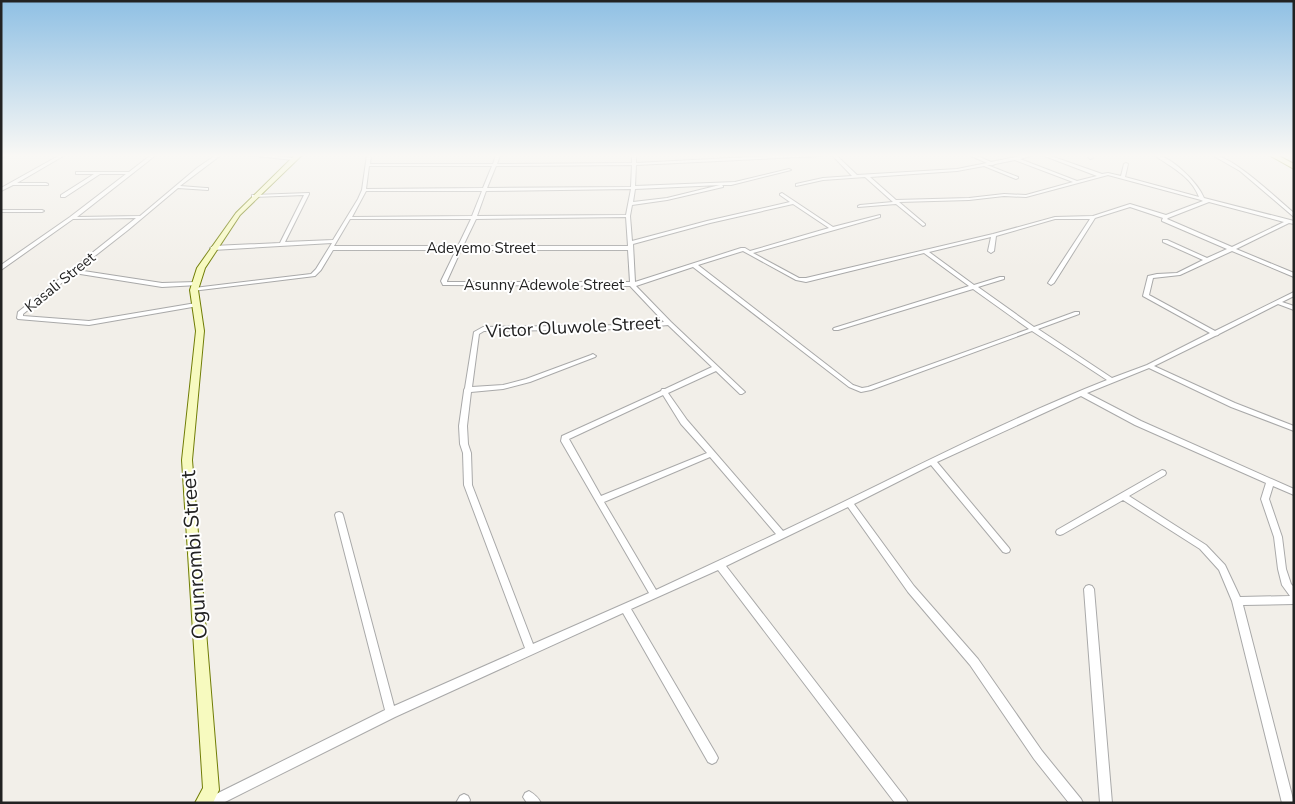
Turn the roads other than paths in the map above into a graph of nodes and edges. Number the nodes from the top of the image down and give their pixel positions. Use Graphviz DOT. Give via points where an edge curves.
graph roads {
  1 [pos="68,193"];
  2 [pos="104,193"];
  3 [pos="170,193"];
  4 [pos="258,193"];
  5 [pos="363,193"];
  6 [pos="484,193"];
  7 [pos="632,193"];
  8 [pos="694,193"];
  9 [pos="885,193"];
  10 [pos="1038,193"];
  11 [pos="1178,193"];
  12 [pos="1201,193"];
  13 [pos="1267,193"];
  14 [pos="782,194"];
  15 [pos="63,196"];
  16 [pos="254,196"];
  17 [pos="1206,200"];
  18 [pos="794,202"];
  19 [pos="896,202"];
  20 [pos="631,204"];
  21 [pos="860,206"];
  22 [pos="1,211"];
  23 [pos="42,211"];
  24 [pos="628,216"];
  25 [pos="878,216"];
  26 [pos="1294,216"];
  27 [pos="141,217"];
  28 [pos="474,217"];
  29 [pos="1093,217"];
  30 [pos="1166,217"];
  31 [pos="72,218"];
  32 [pos="351,218"];
  33 [pos="1291,223"];
  34 [pos="923,224"];
  35 [pos="833,229"];
  36 [pos="994,235"];
  37 [pos="336,240"];
  38 [pos="1165,241"];
  39 [pos="282,244"];
  40 [pos="630,246"];
  41 [pos="213,248"];
  42 [pos="331,248"];
  43 [pos="460,248"];
  44 [pos="1231,250"];
  45 [pos="991,251"];
  46 [pos="750,252"];
  47 [pos="924,252"];
  48 [pos="1206,260"];
  49 [pos="694,265"];
  50 [pos="1,268"];
  51 [pos="74,271"];
  52 [pos="1294,276"];
  53 [pos="1002,278"];
  54 [pos="1051,283"];
  55 [pos="634,284"];
  56 [pos="973,286"];
  57 [pos="195,287"];
  58 [pos="1294,294"];
  59 [pos="1277,302"];
  60 [pos="196,305"];
  61 [pos="1294,308"];
  62 [pos="1076,313"];
  63 [pos="669,323"];
  64 [pos="836,329"];
  65 [pos="1033,329"];
  66 [pos="1216,334"];
  67 [pos="594,356"];
  68 [pos="1149,366"];
  69 [pos="716,368"];
  70 [pos="1112,381"];
  71 [pos="467,390"];
  72 [pos="664,391"];
  73 [pos="742,392"];
  74 [pos="1081,393"];
  75 [pos="1294,429"];
  76 [pos="711,454"];
  77 [pos="932,461"];
  78 [pos="1162,473"];
  79 [pos="1270,481"];
  80 [pos="1294,492"];
  81 [pos="1123,496"];
  82 [pos="600,500"];
  83 [pos="849,504"];
  84 [pos="339,515"];
  85 [pos="1060,532"];
  86 [pos="782,534"];
  87 [pos="1006,550"];
  88 [pos="720,565"];
  89 [pos="1089,589"];
  90 [pos="654,594"];
  91 [pos="1294,595"];
  92 [pos="1294,600"];
  93 [pos="1237,601"];
  94 [pos="626,607"];
  95 [pos="530,649"];
  96 [pos="391,713"];
  97 [pos="712,758"];
  98 [pos="203,803"];
  99 [pos="210,803"];
  100 [pos="902,803"];
  101 [pos="1077,803"];
  102 [pos="1106,803"];
  103 [pos="1288,803"];
  1 -- 15 [label="street"];
  2 -- 31 [label="street"];
  3 -- 27 [label="street, Kasali Street"];
  4 -- 16 [label="street"];
  5 -- 32 [label="street"];
  6 -- 28 [label="street, Asunny Adewole Street"];
  7 -- 20 [label="street"];
  8 -- 20 [label="street"];
  9 -- 19 [label="street"];
  10 -- 19 [label="street" via="1026,196"];
  11 -- 17 [label="street"];
  12 -- 17 [label="street"];
  13 -- 26 [label="street"];
  14 -- 18 [label="street"];
  16 -- 39 [label="street" via="307,194"];
  16 -- 41 [label="street"];
  17 -- 30 [label="street"];
  17 -- 33 [label="street"];
  18 -- 35 [label="street"];
  18 -- 40 [label="street, Adeyemo Street" via="709,222"];
  19 -- 21 [label="street"];
  19 -- 34 [label="street"];
  20 -- 24 [label="street"];
  22 -- 23 [label="street"];
  24 -- 28 [label="street"];
  24 -- 40 [label="street"];
  25 -- 35 [label="street"];
  27 -- 31 [label="street"];
  27 -- 51 [label="street, Kasali Street"];
  28 -- 32 [label="street"];
  28 -- 43 [label="street, Asunny Adewole Street"];
  29 -- 30 [label="street" via="1130,206"];
  29 -- 36 [label="street" via="1055,218"];
  29 -- 54 [label="street"];
  30 -- 44 [label="street" via="1164,220 1167,222"];
  31 -- 50 [label="street"];
  32 -- 37 [label="street"];
  33 -- 44 [label="street"];
  35 -- 46 [label="street"];
  36 -- 45 [label="street"];
  36 -- 47 [label="street"];
  37 -- 39 [label="street"];
  37 -- 42 [label="street"];
  38 -- 48 [label="street"];
  39 -- 41 [label="street"];
  40 -- 43 [label="street, Adeyemo Street"];
  40 -- 55 [label="street"];
  41 -- 57 [label="street" via="201,268"];
  42 -- 43 [label="street, Adeyemo Street"];
  42 -- 57 [label="street" via="313,275"];
  43 -- 55 [label="street, Asunny Adewole Street" via="445,284"];
  44 -- 48 [label="street"];
  44 -- 52 [label="street"];
  46 -- 47 [label="street" via="802,280"];
  46 -- 49 [label="street" via="740,250"];
  47 -- 56 [label="street"];
  48 -- 66 [label="street" via="1178,274 1150,277 1146,296"];
  49 -- 55 [label="street"];
  49 -- 65 [label="street" via="851,386 861,390"];
  51 -- 57 [label="street"];
  51 -- 60 [label="street, Kasali Street" via="20,313 20,318 89,323"];
  53 -- 56 [label="street"];
  55 -- 63 [label="street" via="634,288"];
  56 -- 64 [label="street"];
  56 -- 65 [label="street"];
  57 -- 60 [label="street, Ogunrombi Street"];
  58 -- 59 [label="street"];
  59 -- 61 [label="street"];
  59 -- 66 [label="street"];
  60 -- 98 [label="street, Ogunrombi Street" via="200,331 187,460 211,790"];
  62 -- 65 [label="street"];
  63 -- 69 [label="street"];
  63 -- 71 [label="street, Victor Oluwole Street" via="479,330"];
  65 -- 70 [label="street"];
  66 -- 68 [label="street"];
  67 -- 71 [label="street" via="528,381"];
  68 -- 70 [label="street"];
  68 -- 75 [label="street" via="1232,405"];
  69 -- 72 [label="street"];
  69 -- 73 [label="street"];
  70 -- 74 [label="street"];
  71 -- 95 [label="street, Victor Oluwole Street" via="463,426 468,485"];
  72 -- 76 [label="street" via="684,422"];
  72 -- 82 [label="street" via="565,438"];
  74 -- 77 [label="street"];
  74 -- 79 [label="street" via="1138,423"];
  76 -- 82 [label="street"];
  76 -- 86 [label="street"];
  77 -- 83 [label="street"];
  77 -- 87 [label="street"];
  78 -- 81 [label="street"];
  79 -- 80 [label="street"];
  79 -- 91 [label="street" via="1265,499 1278,537 1282,569"];
  81 -- 85 [label="street"];
  81 -- 93 [label="street" via="1213,556"];
  82 -- 90 [label="street"];
  83 -- 86 [label="street"];
  83 -- 101 [label="street" via="911,589 974,662 1038,755"];
  84 -- 96 [label="street"];
  86 -- 88 [label="street"];
  88 -- 90 [label="street"];
  88 -- 100 [label="street"];
  89 -- 102 [label="street"];
  90 -- 94 [label="street"];
  92 -- 93 [label="street"];
  93 -- 103 [label="street"];
  94 -- 95 [label="street"];
  94 -- 97 [label="street"];
  95 -- 96 [label="street"];
  96 -- 99 [label="street"];
}
